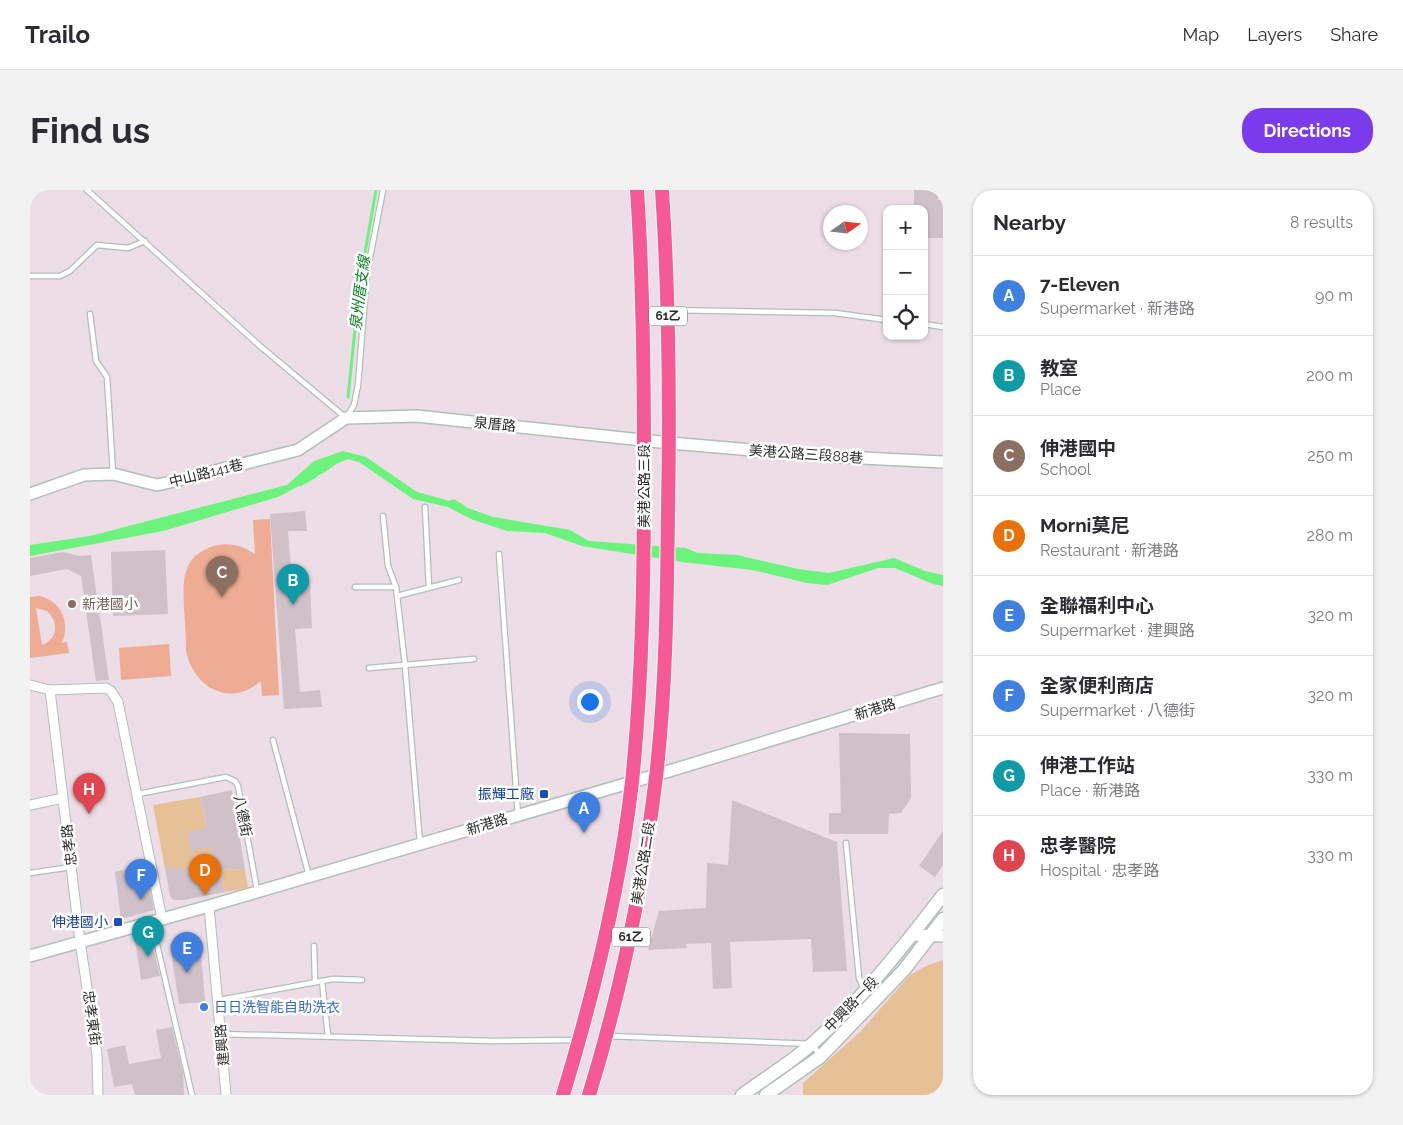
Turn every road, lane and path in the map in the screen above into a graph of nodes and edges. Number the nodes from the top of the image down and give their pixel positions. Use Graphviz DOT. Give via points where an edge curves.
graph roads {
  1 [pos="87,190"];
  2 [pos="383,190"];
  3 [pos="637,190"];
  4 [pos="662,190"];
  5 [pos="145,241"];
  6 [pos="30,276"];
  7 [pos="668,310"];
  8 [pos="90,314"];
  9 [pos="883,319"];
  10 [pos="928,325"];
  11 [pos="943,327"];
  12 [pos="346,418"];
  13 [pos="644,440"];
  14 [pos="670,443"];
  15 [pos="943,462"];
  16 [pos="113,474"];
  17 [pos="30,494"];
  18 [pos="425,507"];
  19 [pos="383,516"];
  20 [pos="499,554"];
  21 [pos="459,580"];
  22 [pos="355,587"];
  23 [pos="396,587"];
  24 [pos="429,587"];
  25 [pos="397,596"];
  26 [pos="474,660"];
  27 [pos="405,665"];
  28 [pos="369,668"];
  29 [pos="30,686"];
  30 [pos="943,688"];
  31 [pos="50,690"];
  32 [pos="273,740"];
  33 [pos="656,775"];
  34 [pos="632,782"];
  35 [pos="138,794"];
  36 [pos="63,798"];
  37 [pos="30,806"];
  38 [pos="518,815"];
  39 [pos="846,843"];
  40 [pos="420,844"];
  41 [pos="71,866"];
  42 [pos="30,873"];
  43 [pos="310,876"];
  44 [pos="257,890"];
  45 [pos="943,895"];
  46 [pos="209,906"];
  47 [pos="943,919"];
  48 [pos="157,920"];
  49 [pos="913,935"];
  50 [pos="937,936"];
  51 [pos="80,941"];
  52 [pos="314,946"];
  53 [pos="30,956"];
  54 [pos="362,980"];
  55 [pos="322,981"];
  56 [pos="316,982"];
  57 [pos="864,993"];
  58 [pos="219,1000"];
  59 [pos="221,1034"];
  60 [pos="328,1036"];
  61 [pos="607,1036"];
  62 [pos="580,1040"];
  63 [pos="813,1044"];
  64 [pos="820,1057"];
  65 [pos="98,1095"];
  66 [pos="192,1095"];
  67 [pos="226,1095"];
  68 [pos="563,1095"];
  69 [pos="589,1095"];
  70 [pos="742,1095"];
  71 [pos="766,1095"];
  1 -- 5 [label="lane"];
  2 -- 12 [label="lane" via="368,273 358,385 354,405"];
  3 -- 13 [label="main road, 美港公路三段 / 61乙"];
  4 -- 7 [label="main road, 美港公路三段 / 61乙"];
  5 -- 6 [label="lane" via="128,248 97,244 65,274"];
  5 -- 12 [label="lane" via="260,346"];
  7 -- 9 [label="lane" via="835,313"];
  7 -- 14 [label="main road, 美港公路三段 / 61乙"];
  8 -- 16 [label="lane" via="96,361 107,377"];
  10 -- 11 [label="lane"];
  12 -- 13 [label="street, 泉厝路" via="417,416"];
  12 -- 16 [label="street, 中山路141巷" via="298,450 157,486"];
  13 -- 14 [label="street, 泉厝路"];
  13 -- 34 [label="main road, 美港公路三段 / 61乙" via="644,551"];
  14 -- 15 [label="street, 美港公路三段88巷"];
  14 -- 33 [label="main road, 美港公路三段 / 61乙" via="663,698"];
  16 -- 17 [label="street, 中山路141巷" via="84,475"];
  18 -- 24 [label="lane"];
  19 -- 23 [label="lane" via="388,566"];
  20 -- 38 [label="lane"];
  21 -- 24 [label="lane"];
  22 -- 23 [label="lane"];
  23 -- 25 [label="lane"];
  24 -- 25 [label="lane"];
  25 -- 27 [label="lane"];
  26 -- 27 [label="lane"];
  27 -- 28 [label="lane"];
  27 -- 40 [label="lane"];
  29 -- 31 [label="street"];
  30 -- 33 [label="street, 新港路"];
  31 -- 35 [label="street" via="106,688 111,691 118,702"];
  31 -- 36 [label="street, 忠孝路"];
  32 -- 43 [label="lane"];
  33 -- 34 [label="street, 新港路"];
  33 -- 61 [label="main road, 美港公路二段 / 61乙" via="631,938"];
  34 -- 38 [label="street, 新港路"];
  34 -- 62 [label="main road, 美港公路二段 / 61乙" via="620,861"];
  35 -- 44 [label="lane, 八德街" via="226,777 235,781"];
  35 -- 48 [label="street"];
  36 -- 37 [label="street"];
  36 -- 41 [label="street, 忠孝路"];
  38 -- 40 [label="street, 新港路"];
  39 -- 57 [label="lane" via="859,978"];
  40 -- 43 [label="street, 新港路"];
  41 -- 42 [label="lane"];
  41 -- 51 [label="street, 忠孝路"];
  43 -- 44 [label="street, 新港路"];
  44 -- 46 [label="street, 新港路"];
  45 -- 49 [label="main road, 中興路一段"];
  46 -- 48 [label="street, 新港路"];
  46 -- 58 [label="street, 建興路"];
  47 -- 50 [label="main road, 中興路一段"];
  48 -- 51 [label="street, 新港路"];
  48 -- 66 [label="lane"];
  49 -- 50 [label="street"];
  49 -- 57 [label="main road, 中興路一段"];
  50 -- 64 [label="main road, 中興路一段"];
  51 -- 53 [label="street, 新港路"];
  51 -- 65 [label="street, 忠孝東街" via="97,1055"];
  52 -- 56 [label="lane"];
  54 -- 55 [label="lane"];
  55 -- 56 [label="lane"];
  55 -- 60 [label="lane"];
  56 -- 58 [label="lane"];
  57 -- 63 [label="main road, 中興路一段"];
  58 -- 59 [label="street, 建興路"];
  59 -- 60 [label="lane"];
  59 -- 67 [label="street, 建興路"];
  60 -- 62 [label="lane"];
  61 -- 63 [label="lane"];
  61 -- 69 [label="main road, 美港公路二段 / 61乙"];
  62 -- 68 [label="main road, 美港公路二段 / 61乙"];
  63 -- 64 [label="lane"];
  63 -- 70 [label="main road, 中興路一段"];
  64 -- 71 [label="main road, 中興路一段"];
}
